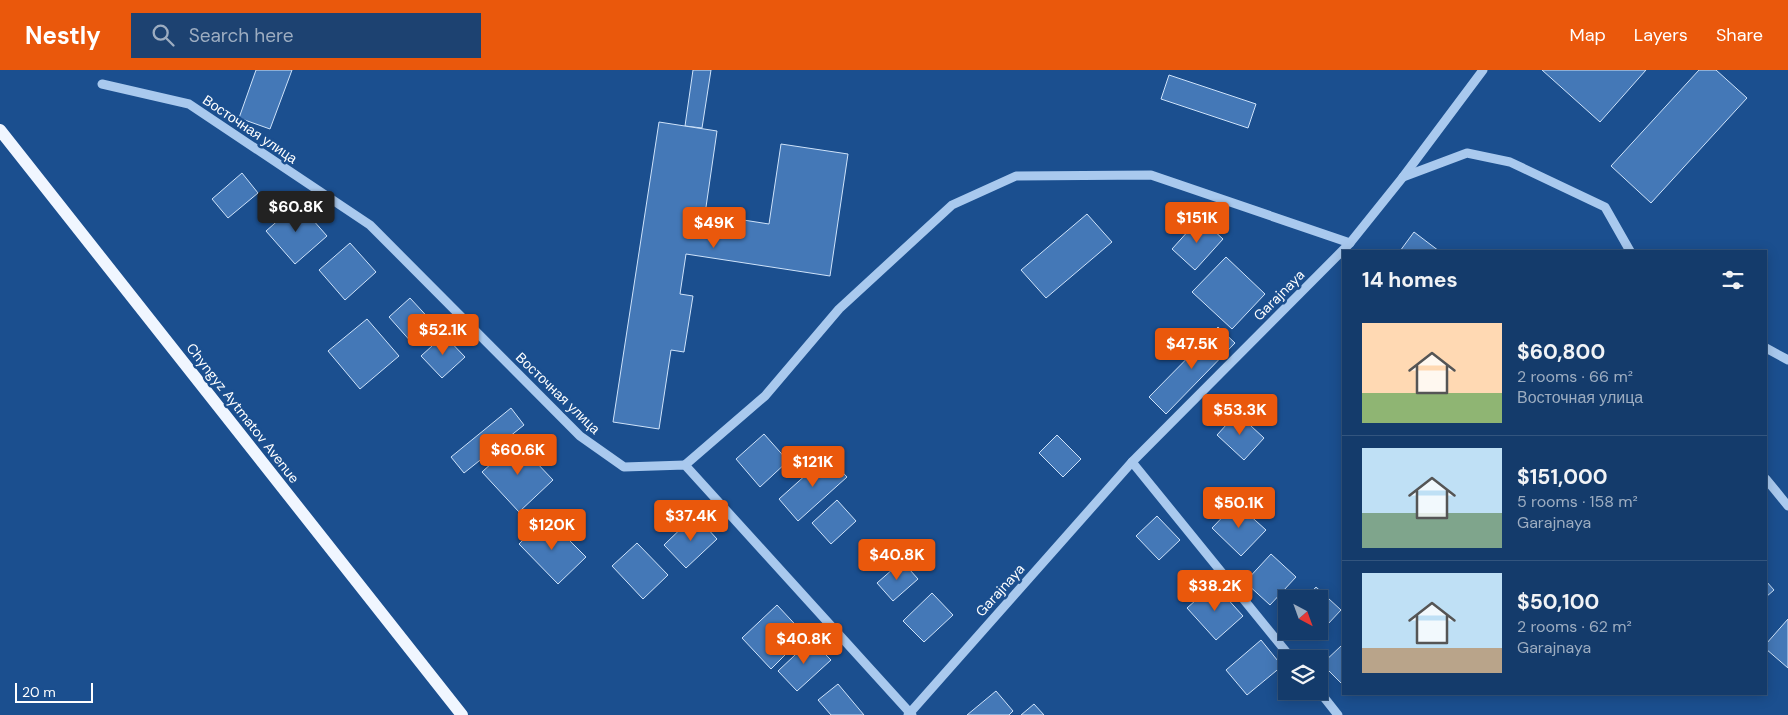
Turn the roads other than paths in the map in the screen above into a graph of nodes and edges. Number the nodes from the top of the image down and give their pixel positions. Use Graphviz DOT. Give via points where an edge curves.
graph roads {
  1 [pos="1483,70"];
  2 [pos="102,84"];
  3 [pos="0,130"];
  4 [pos="1403,177"];
  5 [pos="1350,243"];
  6 [pos="1343,250"];
  7 [pos="1629,250"];
  8 [pos="1342,251"];
  9 [pos="1767,349"];
  10 [pos="1788,360"];
  11 [pos="1132,462"];
  12 [pos="685,465"];
  13 [pos="1767,480"];
  14 [pos="1788,506"];
  15 [pos="1285,650"];
  16 [pos="1326,700"];
  17 [pos="910,714"];
  18 [pos="462,715"];
  19 [pos="1338,715"];
  1 -- 4 [label="street, Garajnaya"];
  2 -- 12 [label="street, Восточная улица" via="189,104 370,225 580,436 624,467"];
  3 -- 18 [label="main road, Chyngyz Aytmatov Avenue"];
  4 -- 5 [label="street, Garajnaya"];
  4 -- 7 [label="street" via="1467,153 1510,162 1605,207"];
  5 -- 6 [label="street, Garajnaya"];
  5 -- 12 [label="street" via="1151,175 1016,176 952,205 839,309 765,396"];
  8 -- 11 [label="street, Garajnaya"];
  9 -- 10 [label="street"];
  11 -- 15 [label="street"];
  11 -- 17 [label="street, Garajnaya"];
  12 -- 17 [label="street"];
  13 -- 14 [label="street"];
  16 -- 19 [label="street"];
}
